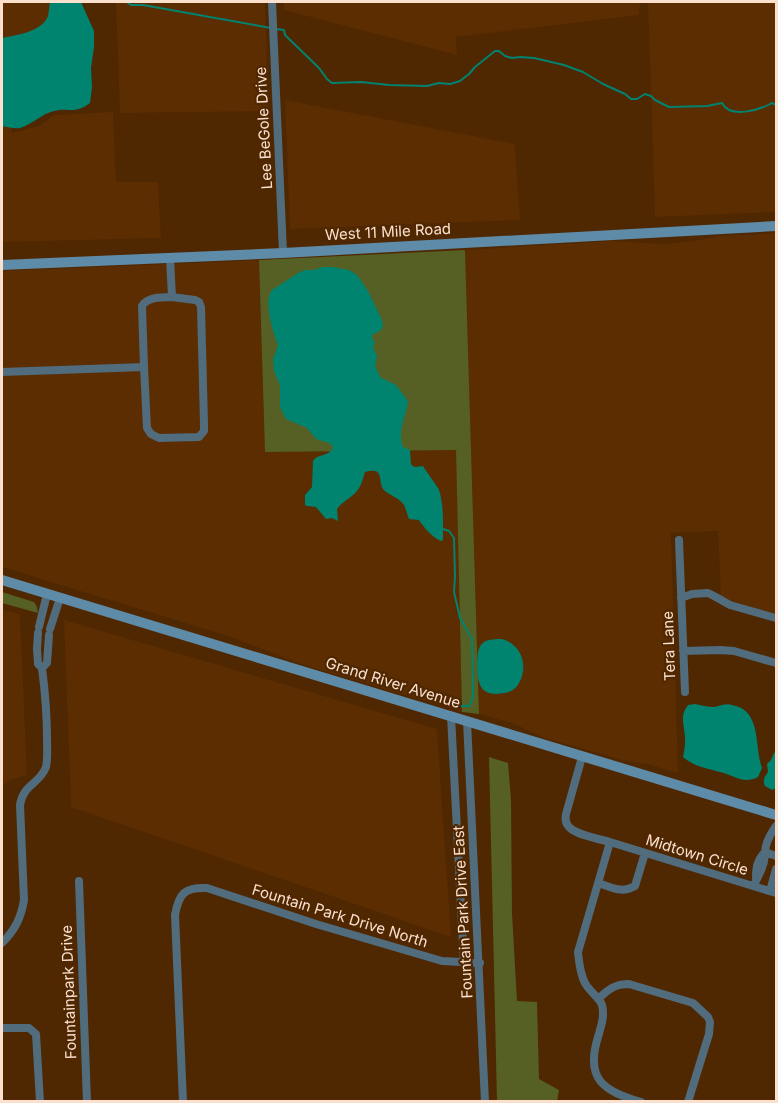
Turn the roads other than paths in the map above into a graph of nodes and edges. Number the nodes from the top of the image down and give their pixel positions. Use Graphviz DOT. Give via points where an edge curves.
graph roads {
  1 [pos="272,2"];
  2 [pos="777,226"];
  3 [pos="283,253"];
  4 [pos="170,258"];
  5 [pos="2,265"];
  6 [pos="172,297"];
  7 [pos="144,368"];
  8 [pos="2,372"];
  9 [pos="679,540"];
  10 [pos="2,580"];
  11 [pos="47,594"];
  12 [pos="60,598"];
  13 [pos="681,598"];
  14 [pos="777,618"];
  15 [pos="683,651"];
  16 [pos="777,663"];
  17 [pos="42,668"];
  18 [pos="684,692"];
  19 [pos="451,716"];
  20 [pos="467,721"];
  21 [pos="582,757"];
  22 [pos="777,815"];
  23 [pos="777,826"];
  24 [pos="610,842"];
  25 [pos="765,852"];
  26 [pos="645,853"];
  27 [pos="777,856"];
  28 [pos="777,869"];
  29 [pos="79,881"];
  30 [pos="598,883"];
  31 [pos="755,883"];
  32 [pos="773,892"];
  33 [pos="2,943"];
  34 [pos="465,963"];
  35 [pos="480,963"];
  36 [pos="598,999"];
  37 [pos="2,1028"];
  38 [pos="624,1099"];
  39 [pos="40,1101"];
  40 [pos="87,1101"];
  41 [pos="183,1101"];
  42 [pos="485,1101"];
  43 [pos="640,1101"];
  44 [pos="688,1101"];
  1 -- 3 [label="street, Lee BeGole Drive"];
  2 -- 3 [label="main road, West 11 Mile Road"];
  3 -- 4 [label="main road, West 11 Mile Road"];
  4 -- 5 [label="main road, West 11 Mile Road"];
  4 -- 6 [label="street"];
  6 -- 7 [label="street" via="150,299 142,306"];
  6 -- 7 [label="street" via="195,300 201,307 204,431 199,437 159,438 151,434 147,428"];
  7 -- 8 [label="street"];
  9 -- 13 [label="street, Tera Lane"];
  10 -- 11 [label="main road, Grand River Avenue"];
  11 -- 12 [label="main road, Grand River Avenue"];
  11 -- 17 [label="street" via="38,630 37,657"];
  12 -- 17 [label="street" via="50,632 47,663"];
  12 -- 19 [label="main road, Grand River Avenue"];
  13 -- 14 [label="street, Tera Lane" via="708,593 730,605"];
  13 -- 15 [label="street, Tera Lane"];
  15 -- 16 [label="street" via="734,651"];
  15 -- 18 [label="street, Tera Lane"];
  17 -- 33 [label="street" via="48,715 46,768 21,798 24,900 16,926"];
  19 -- 20 [label="main road, Grand River Avenue"];
  19 -- 34 [label="street, Fountain Park Drive East"];
  20 -- 21 [label="main road, Grand River Avenue"];
  20 -- 35 [label="street, Fountain Park Drive East"];
  21 -- 22 [label="main road, Grand River Avenue"];
  21 -- 24 [label="street, Midtown Circle" via="566,823 574,831"];
  23 -- 25 [label="street"];
  24 -- 26 [label="street, Midtown Circle"];
  24 -- 30 [label="street"];
  25 -- 27 [label="street"];
  25 -- 31 [label="street"];
  26 -- 30 [label="street" via="635,886 623,891"];
  26 -- 31 [label="street, Midtown Circle"];
  28 -- 32 [label="street"];
  29 -- 40 [label="street, Fountainpark Drive"];
  30 -- 36 [label="street" via="578,952 585,983"];
  31 -- 32 [label="street, Midtown Circle"];
  34 -- 35 [label="street, Fountain Park Drive North"];
  34 -- 41 [label="street, Fountain Park Drive North" via="442,961 207,888 183,892 175,915"];
  35 -- 42 [label="street, Fountain Park Drive East"];
  36 -- 38 [label="street" via="603,1020 594,1049 594,1069 602,1083"];
  36 -- 44 [label="street" via="612,987 629,984 693,1003 704,1012 710,1022 709,1034"];
  37 -- 39 [label="street" via="29,1028 36,1034"];
  38 -- 43 [label="street"];
}
